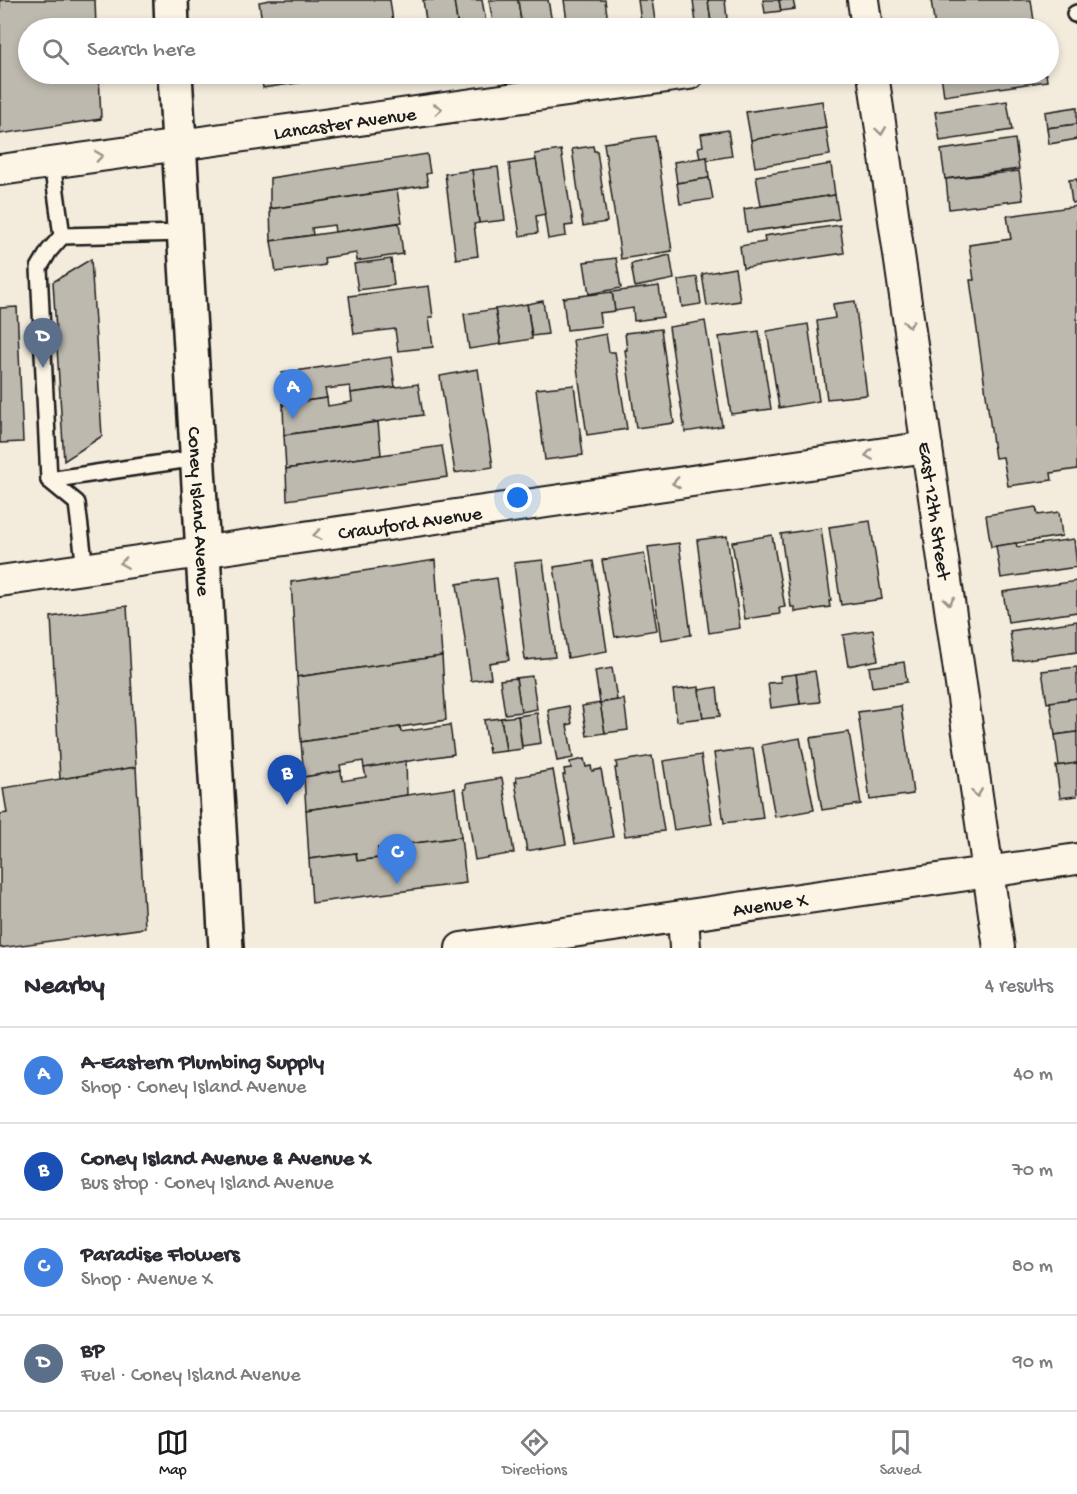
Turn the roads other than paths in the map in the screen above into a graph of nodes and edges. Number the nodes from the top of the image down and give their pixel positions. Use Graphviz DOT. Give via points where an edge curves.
graph roads {
  1 [pos="171,0"];
  2 [pos="863,0"];
  3 [pos="172,18"];
  4 [pos="866,18"];
  5 [pos="175,84"];
  6 [pos="617,84"];
  7 [pos="874,84"];
  8 [pos="178,145"];
  9 [pos="52,163"];
  10 [pos="0,171"];
  11 [pos="184,233"];
  12 [pos="62,236"];
  13 [pos="927,447"];
  14 [pos="197,458"];
  15 [pos="49,480"];
  16 [pos="202,552"];
  17 [pos="85,569"];
  18 [pos="0,581"];
  19 [pos="1077,859"];
  20 [pos="988,872"];
  21 [pos="683,916"];
  22 [pos="226,948"];
  23 [pos="462,948"];
  24 [pos="685,948"];
  25 [pos="999,948"];
  1 -- 3 [label="main road"];
  2 -- 4 [label="street"];
  5 -- 8 [label="main road, Coney Island Avenue"];
  8 -- 6 [label="street, Lancaster Avenue, one-way"];
  7 -- 13 [label="street, East 12th Street, one-way"];
  9 -- 8 [label="street, Lancaster Avenue, one-way"];
  8 -- 11 [label="main road, Coney Island Avenue"];
  9 -- 10 [label="street, Lancaster Avenue"];
  9 -- 12 [label="lane"];
  11 -- 12 [label="lane"];
  11 -- 14 [label="main road, Coney Island Avenue"];
  12 -- 15 [label="lane" via="39,268"];
  13 -- 16 [label="street, Crawford Avenue, one-way"];
  13 -- 20 [label="street, East 12th Street, one-way"];
  14 -- 15 [label="lane"];
  14 -- 16 [label="main road, Coney Island Avenue"];
  15 -- 17 [label="lane" via="77,503"];
  16 -- 17 [label="street, Crawford Avenue, one-way"];
  16 -- 22 [label="main road, Coney Island Avenue"];
  17 -- 18 [label="street, Crawford Avenue"];
  19 -- 20 [label="street, Avenue X"];
  20 -- 21 [label="street, Avenue X"];
  20 -- 25 [label="street, East 12th Street"];
  21 -- 23 [label="street, Avenue X"];
  21 -- 24 [label="street"];
}
